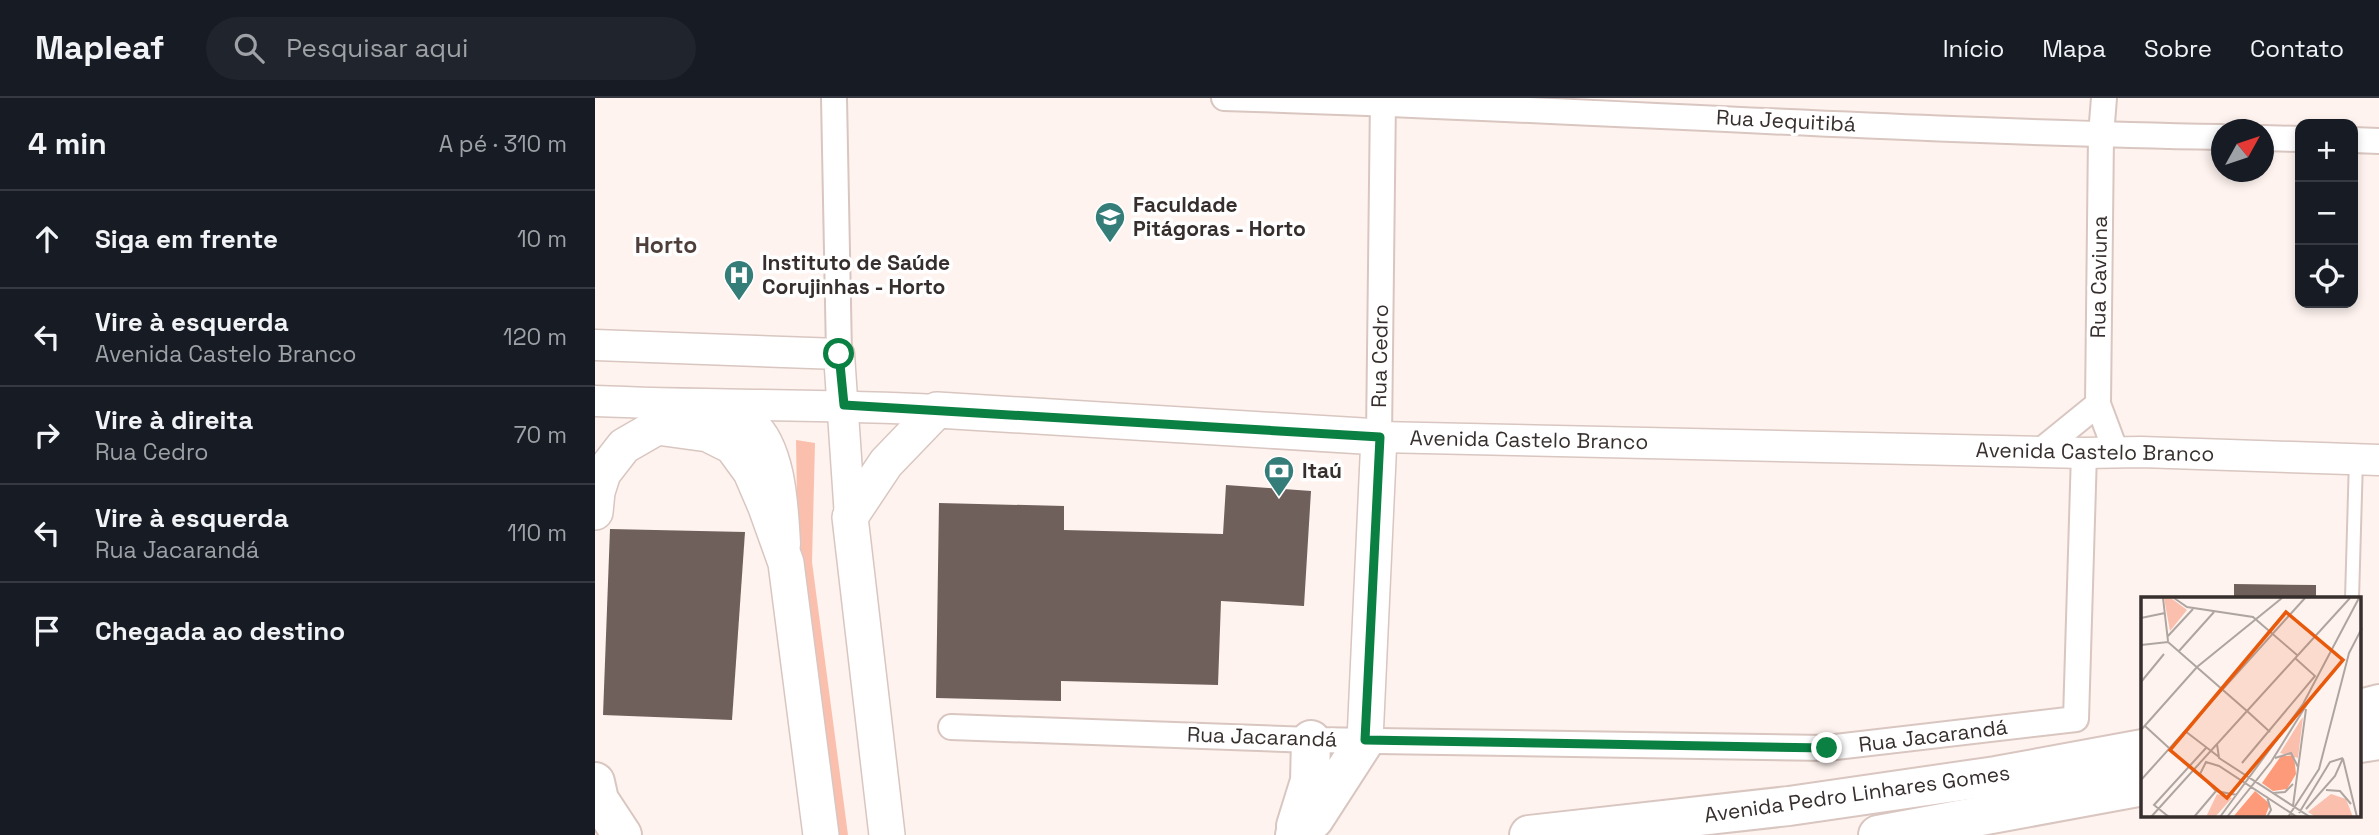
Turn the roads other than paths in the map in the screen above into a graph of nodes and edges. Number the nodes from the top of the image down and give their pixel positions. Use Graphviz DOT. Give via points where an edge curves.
graph roads {
  1 [pos="834,98"];
  2 [pos="1224,98"];
  3 [pos="2104,98"];
  4 [pos="1383,100"];
  5 [pos="2101,135"];
  6 [pos="2211,137"];
  7 [pos="2274,138"];
  8 [pos="2295,139"];
  9 [pos="2358,140"];
  10 [pos="2379,141"];
  11 [pos="595,345"];
  12 [pos="839,354"];
  13 [pos="595,401"];
  14 [pos="2098,404"];
  15 [pos="695,405"];
  16 [pos="844,405"];
  17 [pos="937,410"];
  18 [pos="1380,437"];
  19 [pos="2039,452"];
  20 [pos="2116,452"];
  21 [pos="2084,453"];
  22 [pos="2367,459"];
  23 [pos="595,512"];
  24 [pos="850,517"];
  25 [pos="786,563"];
  26 [pos="2352,597"];
  27 [pos="2379,704"];
  28 [pos="2361,709"];
  29 [pos="951,727"];
  30 [pos="1311,740"];
  31 [pos="1365,740"];
  32 [pos="2379,740"];
  33 [pos="2361,743"];
  34 [pos="2141,749"];
  35 [pos="595,782"];
  36 [pos="2141,786"];
  37 [pos="622,835"];
  38 [pos="821,835"];
  39 [pos="887,835"];
  40 [pos="1289,835"];
  41 [pos="1295,835"];
  42 [pos="1529,835"];
  43 [pos="1878,835"];
  1 -- 12 [label="street"];
  2 -- 4 [label="street, Rua Jequitibá"];
  3 -- 5 [label="street, Rua Caviuna"];
  4 -- 5 [label="street, Rua Jequitibá"];
  4 -- 18 [label="street, Rua Cedro"];
  5 -- 6 [label="street, Rua Jequitibá"];
  5 -- 14 [label="street, Rua Caviuna"];
  7 -- 8 [label="street"];
  9 -- 10 [label="street"];
  11 -- 12 [label="street"];
  12 -- 16 [label="street"];
  13 -- 15 [label="street, Avenida Castelo Branco"];
  14 -- 19 [label="street"];
  14 -- 20 [label="street, Rua Caviuna"];
  15 -- 16 [label="street, Avenida Castelo Branco"];
  15 -- 25 [label="street" via="750,421 768,442 783,500"];
  16 -- 17 [label="street, Avenida Castelo Branco"];
  16 -- 24 [label="street"];
  17 -- 18 [label="main road, Avenida Castelo Branco"];
  17 -- 24 [label="main road" via="885,463"];
  18 -- 19 [label="street, Avenida Castelo Branco"];
  18 -- 31 [label="main road, Rua Cedro"];
  19 -- 21 [label="street, Avenida Castelo Branco"];
  20 -- 21 [label="street, Avenida Castelo Branco"];
  20 -- 22 [label="street, Avenida Castelo Branco"];
  21 -- 31 [label="street, Rua Jacarandá" via="2076,719 1827,748"];
  22 -- 26 [label="lane"];
  23 -- 25 [label="main road" via="603,473 624,446 657,428 708,434 732,446 751,472"];
  24 -- 39 [label="main road"];
  25 -- 38 [label="main road"];
  27 -- 28 [label="highway"];
  29 -- 30 [label="street, Rua Jacarandá"];
  30 -- 31 [label="street, Rua Jacarandá"];
  30 -- 40 [label="highway" via="1310,781 1298,824"];
  31 -- 41 [label="highway" via="1314,819"];
  32 -- 33 [label="highway"];
  34 -- 42 [label="highway, Avenida Pedro Linhares Gomes" via="1789,806"];
  35 -- 37 [label="highway" via="599,800"];
  36 -- 43 [label="highway, Avenida Pedro Linhares Gomes"];
}
